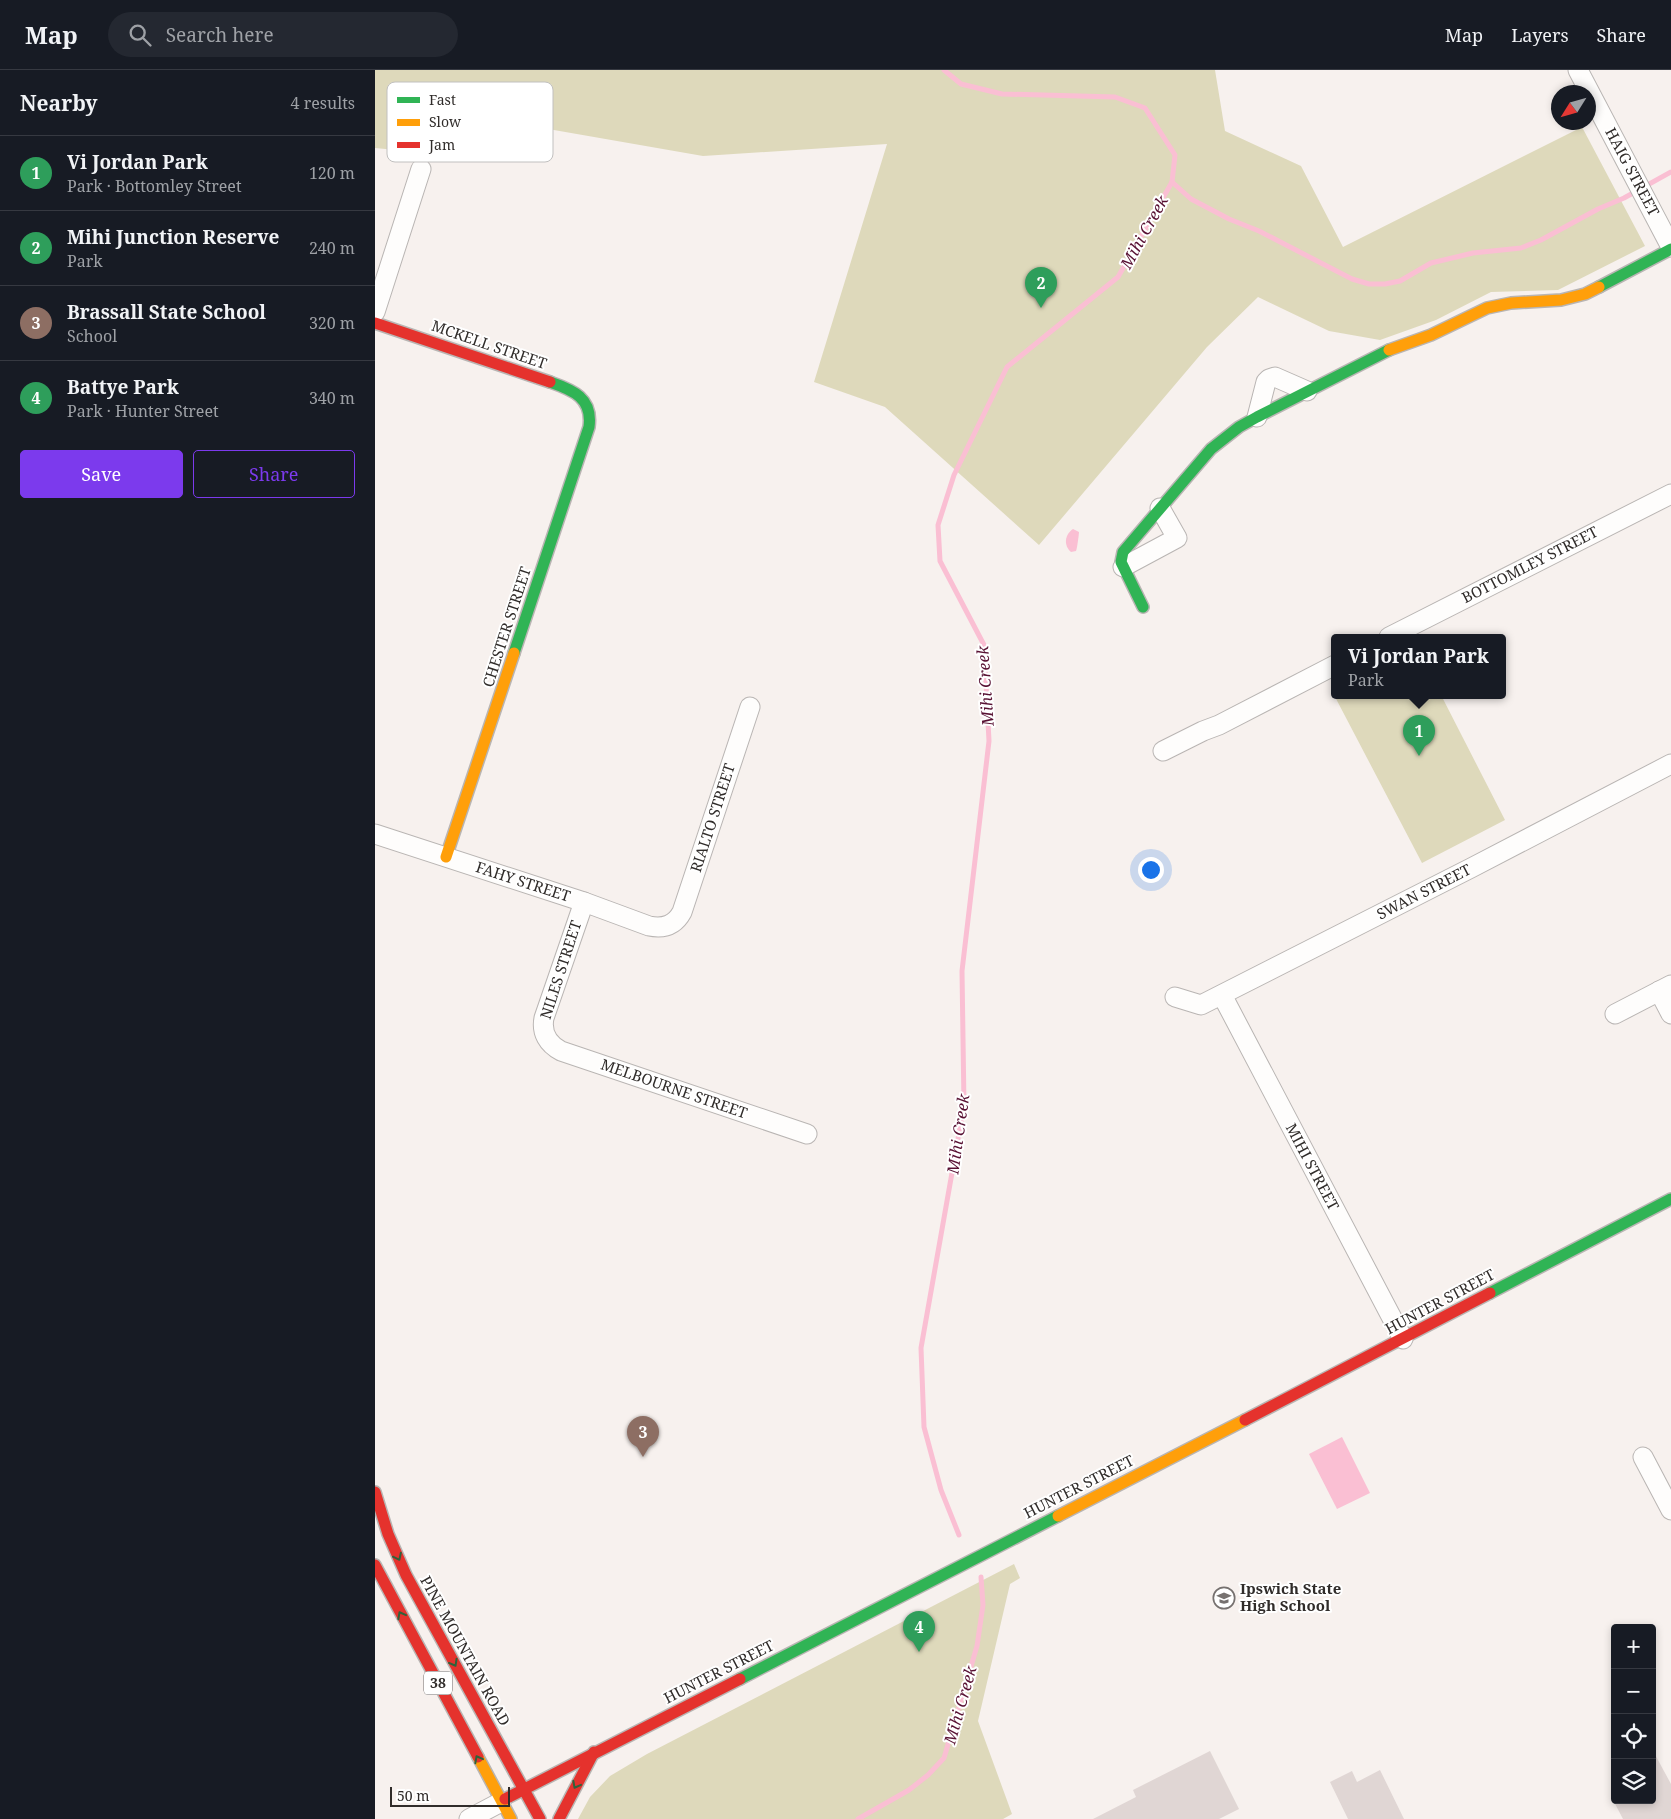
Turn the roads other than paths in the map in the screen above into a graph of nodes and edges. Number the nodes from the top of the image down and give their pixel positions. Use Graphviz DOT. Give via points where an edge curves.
graph roads {
  1 [pos="1578,70"];
  2 [pos="421,169"];
  3 [pos="1671,248"];
  4 [pos="375,312"];
  5 [pos="375,323"];
  6 [pos="1307,391"];
  7 [pos="587,406"];
  8 [pos="1257,417"];
  9 [pos="1671,494"];
  10 [pos="1160,508"];
  11 [pos="1123,567"];
  12 [pos="1143,607"];
  13 [pos="1395,634"];
  14 [pos="1331,667"];
  15 [pos="750,707"];
  16 [pos="1163,751"];
  17 [pos="1671,764"];
  18 [pos="375,834"];
  19 [pos="446,857"];
  20 [pos="584,902"];
  21 [pos="671,925"];
  22 [pos="1665,988"];
  23 [pos="1222,995"];
  24 [pos="1175,997"];
  25 [pos="1615,1014"];
  26 [pos="1671,1014"];
  27 [pos="546,1037"];
  28 [pos="807,1134"];
  29 [pos="1671,1198"];
  30 [pos="1403,1339"];
  31 [pos="1643,1457"];
  32 [pos="375,1492"];
  33 [pos="1671,1510"];
  34 [pos="375,1565"];
  35 [pos="594,1752"];
  36 [pos="523,1790"];
  37 [pos="501,1802"];
  38 [pos="469,1819"];
  39 [pos="511,1819"];
  40 [pos="540,1819"];
  41 [pos="559,1819"];
  1 -- 3 [label="street, HAIG STREET"];
  2 -- 4 [label="street"];
  3 -- 6 [label="main road" via="1573,298 1487,308 1431,335 1381,353"];
  5 -- 7 [label="main road, MCKELL STREET" via="567,388 579,395"];
  6 -- 8 [label="main road"];
  6 -- 8 [label="street" via="1275,377 1269,379"];
  7 -- 19 [label="main road, CHESTER STREET" via="589,427"];
  8 -- 10 [label="main road" via="1211,449"];
  9 -- 13 [label="street, BOTTOMLEY STREET"];
  10 -- 11 [label="main road" via="1123,552"];
  10 -- 11 [label="street" via="1177,538"];
  11 -- 12 [label="main road"];
  14 -- 16 [label="street"];
  15 -- 21 [label="street, RIALTO STREET" via="682,912"];
  17 -- 23 [label="street, SWAN STREET"];
  18 -- 19 [label="street, FAHY STREET"];
  19 -- 20 [label="street, FAHY STREET"];
  20 -- 21 [label="street, FAHY STREET" via="649,926"];
  20 -- 27 [label="street, NILES STREET" via="544,1018"];
  22 -- 25 [label="street"];
  22 -- 26 [label="street"];
  23 -- 24 [label="street, SWAN STREET" via="1201,1005"];
  23 -- 30 [label="street, MIHI STREET"];
  27 -- 28 [label="street, MELBOURNE STREET" via="561,1051"];
  29 -- 30 [label="main road, HUNTER STREET"];
  30 -- 35 [label="main road, HUNTER STREET"];
  31 -- 33 [label="street"];
  32 -- 36 [label="main road, PINE MOUNTAIN ROAD / 38, one-way" via="392,1544 407,1575"];
  37 -- 34 [label="main road, 38, one-way"];
  35 -- 36 [label="main road, HUNTER STREET"];
  35 -- 41 [label="main road, one-way"];
  36 -- 37 [label="main road, HUNTER STREET"];
  36 -- 40 [label="main road, PINE MOUNTAIN ROAD / 38"];
  37 -- 38 [label="street"];
  37 -- 39 [label="main road, 38"];
}
